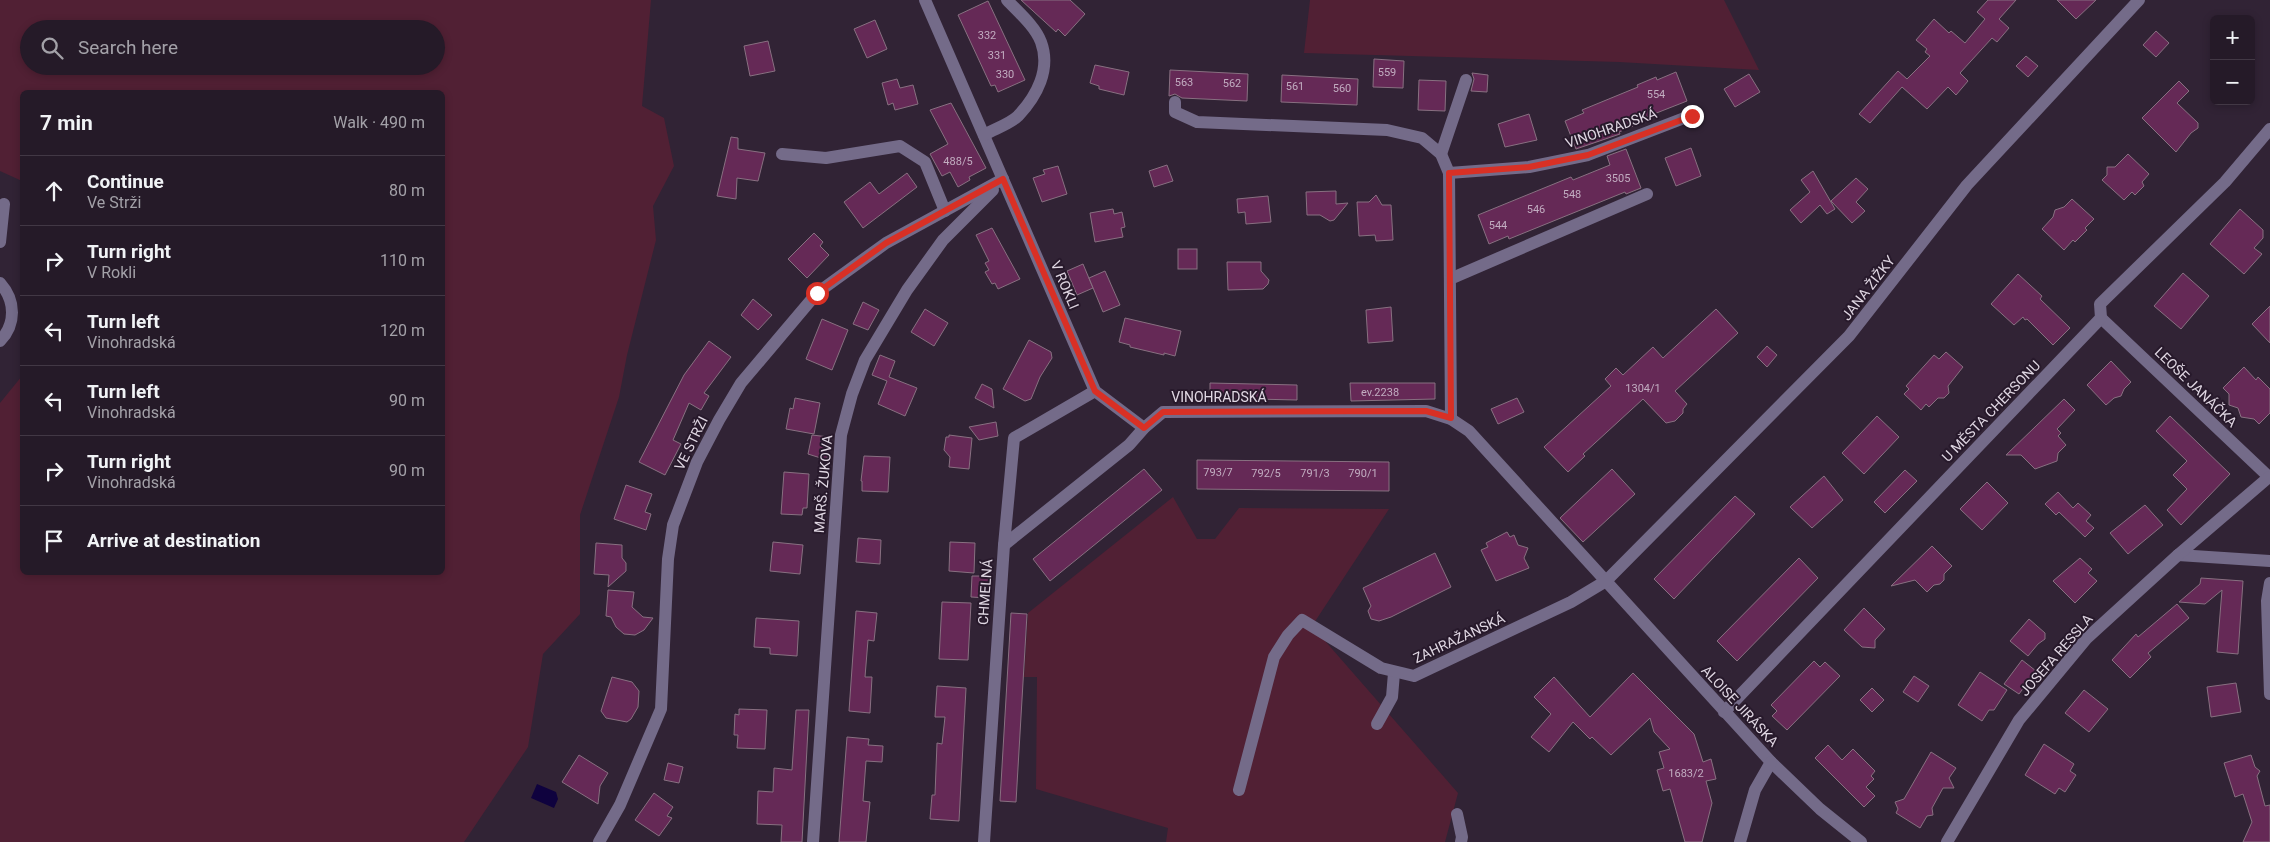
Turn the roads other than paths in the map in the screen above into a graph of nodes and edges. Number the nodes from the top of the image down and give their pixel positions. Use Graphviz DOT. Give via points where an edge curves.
graph roads {
  1 [pos="925,0"];
  2 [pos="1007,0"];
  3 [pos="2139,0"];
  4 [pos="1466,80"];
  5 [pos="1175,102"];
  6 [pos="1692,116"];
  7 [pos="2270,129"];
  8 [pos="984,135"];
  9 [pos="782,154"];
  10 [pos="1441,154"];
  11 [pos="1449,173"];
  12 [pos="1003,179"];
  13 [pos="1647,194"];
  14 [pos="4,204"];
  15 [pos="945,211"];
  16 [pos="0,242"];
  17 [pos="1450,279"];
  18 [pos="0,283"];
  19 [pos="2101,318"];
  20 [pos="0,341"];
  21 [pos="1095,391"];
  22 [pos="1451,418"];
  23 [pos="1144,428"];
  24 [pos="2270,478"];
  25 [pos="1004,545"];
  26 [pos="2178,555"];
  27 [pos="2270,561"];
  28 [pos="1606,580"];
  29 [pos="2270,583"];
  30 [pos="1394,673"];
  31 [pos="2270,694"];
  32 [pos="1724,712"];
  33 [pos="1377,724"];
  34 [pos="1771,762"];
  35 [pos="1239,790"];
  36 [pos="1457,814"];
  37 [pos="599,842"];
  38 [pos="813,842"];
  39 [pos="984,842"];
  40 [pos="1461,842"];
  41 [pos="1740,842"];
  42 [pos="1861,842"];
  43 [pos="1947,842"];
  1 -- 8 [label="street, V ROKLI"];
  2 -- 8 [label="street" via="1041,41 1046,65 1037,91 1017,117"];
  3 -- 28 [label="street, JANA ŽIŽKY" via="1967,185 1849,336"];
  4 -- 10 [label="street"];
  5 -- 10 [label="street" via="1175,112 1197,122 1387,130 1422,138"];
  6 -- 11 [label="street, VINOHRADSKÁ" via="1588,155 1529,167"];
  7 -- 19 [label="street, U MĚSTA CHERSONU" via="2225,182 2100,304"];
  8 -- 12 [label="street, V ROKLI"];
  9 -- 15 [label="street" via="826,158 900,146 925,162"];
  10 -- 11 [label="street"];
  11 -- 17 [label="street"];
  12 -- 15 [label="street, VE STRŽI"];
  12 -- 21 [label="street, V ROKLI"];
  12 -- 38 [label="street, MARŠ. ŽUKOVA" via="943,240 907,290 865,360 852,394 841,435"];
  13 -- 17 [label="street"];
  14 -- 16 [label="street"];
  15 -- 37 [label="street, VE STRŽI" via="886,243 817,293 741,383 719,420 697,462 673,526 668,559 661,709 620,805"];
  17 -- 22 [label="street"];
  18 -- 20 [label="street" via="6,289 13,308 9,330"];
  19 -- 24 [label="street, LEOŠE JANÁČKA"];
  19 -- 32 [label="street, U MĚSTA CHERSONU"];
  21 -- 23 [label="street, V ROKLI"];
  21 -- 25 [label="street, CHMELNÁ" via="1014,438"];
  22 -- 23 [label="street, VINOHRADSKÁ" via="1426,411 1163,412"];
  22 -- 28 [label="street, VINOHRADSKÁ" via="1469,432"];
  23 -- 25 [label="street, VINOHRADSKÁ" via="1129,445"];
  24 -- 26 [label="street, JOSEFA RESSLA"];
  25 -- 39 [label="street, CHMELNÁ"];
  26 -- 27 [label="street"];
  26 -- 43 [label="street, JOSEFA RESSLA" via="2087,638 2020,720"];
  28 -- 30 [label="street, ZAHRAŽANSKÁ" via="1571,602 1414,676"];
  28 -- 32 [label="street, ALOISE JIRÁSKA"];
  29 -- 31 [label="street" via="2267,601"];
  30 -- 33 [label="street" via="1392,697"];
  30 -- 35 [label="street, ZAHRAŽANSKÁ" via="1302,620 1274,657"];
  32 -- 34 [label="street, ALOISE JIRÁSKA"];
  34 -- 41 [label="street" via="1755,790"];
  34 -- 42 [label="street, ALOISE JIRÁSKA" via="1820,809"];
  36 -- 40 [label="street"];
}
